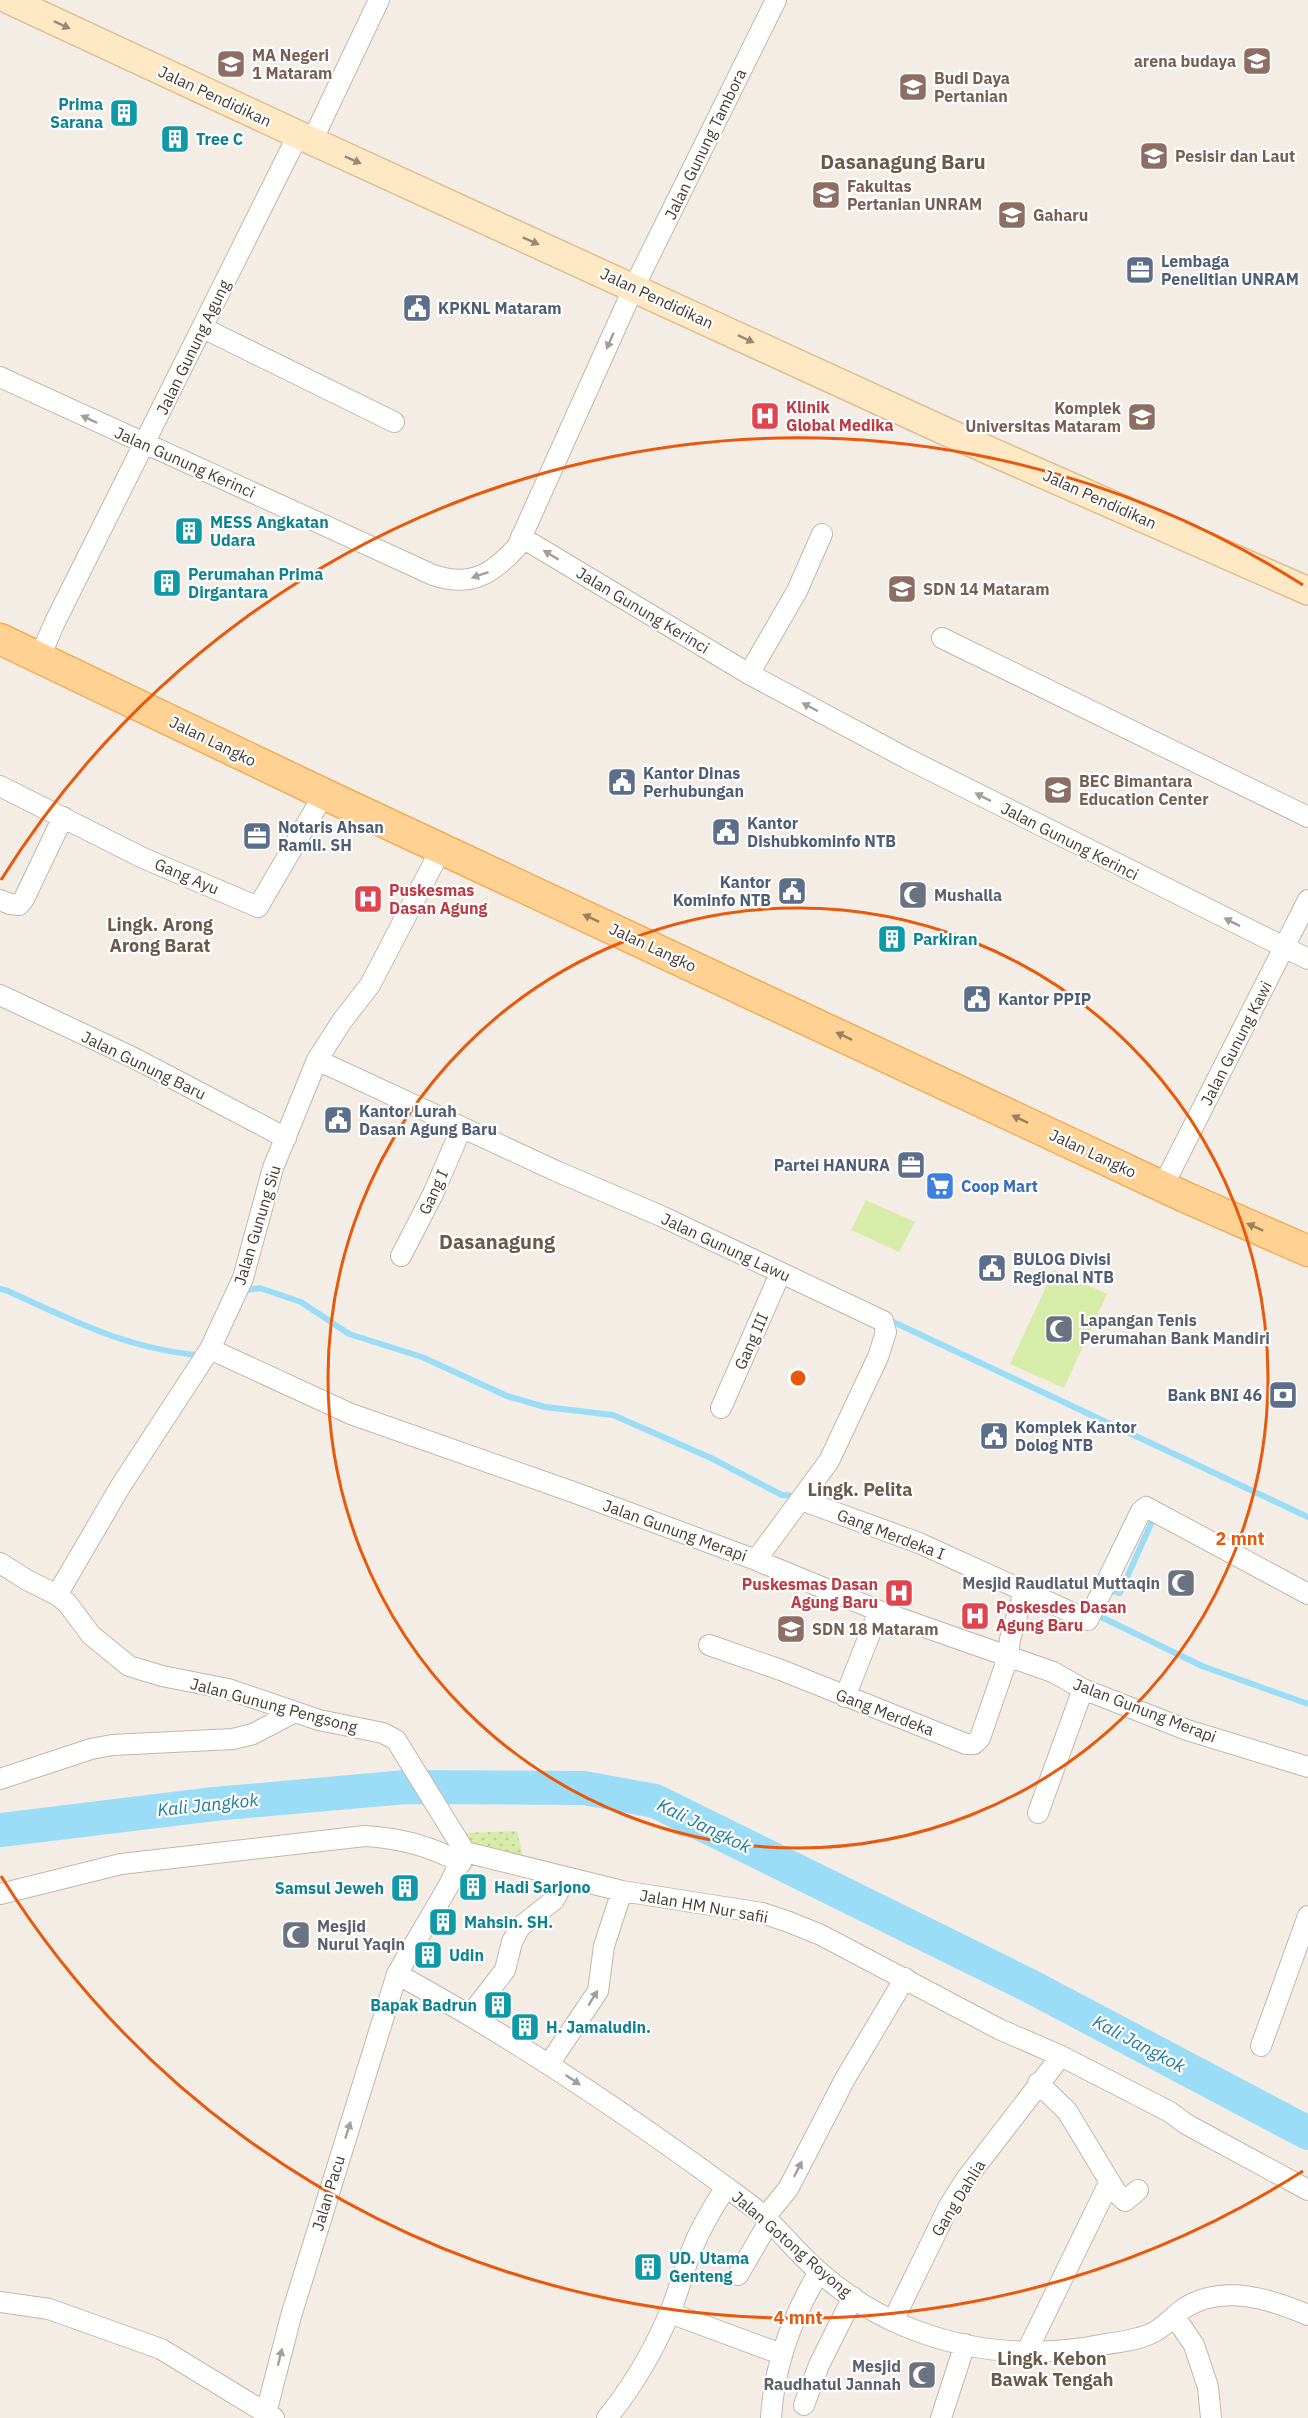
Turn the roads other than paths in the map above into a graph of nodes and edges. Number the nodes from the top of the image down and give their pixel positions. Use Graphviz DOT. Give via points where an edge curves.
graph roads {
  1 [pos="9,0"];
  2 [pos="380,0"];
  3 [pos="776,0"];
  4 [pos="305,138"];
  5 [pos="634,287"];
  6 [pos="202,328"];
  7 [pos="0,377"];
  8 [pos="394,422"];
  9 [pos="145,444"];
  10 [pos="822,534"];
  11 [pos="521,537"];
  12 [pos="1308,591"];
  13 [pos="942,638"];
  14 [pos="0,639"];
  15 [pos="40,657"];
  16 [pos="748,674"];
  17 [pos="0,786"];
  18 [pos="324,794"];
  19 [pos="63,817"];
  20 [pos="1308,817"];
  21 [pos="441,849"];
  22 [pos="1308,900"];
  23 [pos="9,902"];
  24 [pos="1284,948"];
  25 [pos="1308,959"];
  26 [pos="0,995"];
  27 [pos="316,1060"];
  28 [pos="462,1127"];
  29 [pos="286,1138"];
  30 [pos="1163,1186"];
  31 [pos="1308,1251"];
  32 [pos="401,1256"];
  33 [pos="780,1274"];
  34 [pos="211,1352"];
  35 [pos="721,1408"];
  36 [pos="803,1497"];
  37 [pos="756,1560"];
  38 [pos="0,1563"];
  39 [pos="1024,1592"];
  40 [pos="1308,1594"];
  41 [pos="57,1595"];
  42 [pos="879,1611"];
  43 [pos="709,1645"];
  44 [pos="1008,1658"];
  45 [pos="1083,1689"];
  46 [pos="845,1697"];
  47 [pos="295,1712"];
  48 [pos="1308,1767"];
  49 [pos="0,1779"];
  50 [pos="1038,1813"];
  51 [pos="461,1852"];
  52 [pos="566,1878"];
  53 [pos="622,1891"];
  54 [pos="0,1894"];
  55 [pos="1308,1916"];
  56 [pos="397,1974"];
  57 [pos="905,1978"];
  58 [pos="471,2014"];
  59 [pos="1261,2046"];
  60 [pos="1061,2056"];
  61 [pos="549,2064"];
  62 [pos="1038,2084"];
  63 [pos="1109,2183"];
  64 [pos="726,2187"];
  65 [pos="1138,2190"];
  66 [pos="1308,2190"];
  67 [pos="767,2220"];
  68 [pos="819,2272"];
  69 [pos="738,2275"];
  70 [pos="853,2297"];
  71 [pos="0,2302"];
  72 [pos="670,2313"];
  73 [pos="1308,2315"];
  74 [pos="1175,2317"];
  75 [pos="893,2321"];
  76 [pos="965,2344"];
  77 [pos="1026,2352"];
  78 [pos="781,2354"];
  79 [pos="804,2405"];
  80 [pos="270,2416"];
  81 [pos="607,2418"];
  82 [pos="771,2418"];
  83 [pos="940,2418"];
  84 [pos="1211,2418"];
  1 -- 4 [label="main road, Jalan Pendidikan, one-way"];
  2 -- 4 [label="street, Jalan Gunung Agung"];
  3 -- 5 [label="street, Jalan Gunung Tambora"];
  4 -- 5 [label="main road, Jalan Pendidikan, one-way"];
  4 -- 6 [label="street, Jalan Gunung Agung"];
  5 -- 11 [label="street, Jalan Gunung Tambora, one-way"];
  5 -- 12 [label="main road, Jalan Pendidikan, one-way" via="947,432"];
  6 -- 8 [label="street"];
  6 -- 9 [label="street, Jalan Gunung Agung"];
  9 -- 7 [label="street, Jalan Gunung Kerinci, one-way"];
  11 -- 9 [label="street, Jalan Gunung Kerinci, one-way" via="507,558 487,574 464,579 441,577"];
  9 -- 15 [label="street, Jalan Gunung Agung"];
  10 -- 16 [label="street" via="797,591"];
  16 -- 11 [label="street, Jalan Gunung Kerinci, one-way"];
  13 -- 20 [label="street"];
  14 -- 15 [label="main road, Jalan Langko"];
  15 -- 18 [label="main road, Jalan Langko"];
  24 -- 16 [label="street, Jalan Gunung Kerinci, one-way"];
  17 -- 19 [label="street, Gang Ayu"];
  18 -- 19 [label="street, Gang Ayu" via="258,907 143,858"];
  18 -- 21 [label="main road, Jalan Langko"];
  19 -- 23 [label="street" via="24,899"];
  21 -- 27 [label="street, Jalan Gunung Siu" via="370,985"];
  30 -- 21 [label="main road, Jalan Langko, one-way"];
  22 -- 24 [label="street, Jalan Gunung Kawi"];
  24 -- 25 [label="street, Jalan Gunung Kerinci"];
  24 -- 30 [label="street, Jalan Gunung Kawi"];
  26 -- 29 [label="street, Jalan Gunung Baru" via="134,1058"];
  27 -- 28 [label="street, Jalan Gunung Lawu"];
  27 -- 29 [label="street, Jalan Gunung Siu"];
  28 -- 32 [label="street, Gang I"];
  28 -- 33 [label="street, Jalan Gunung Lawu"];
  29 -- 34 [label="street, Jalan Gunung Siu" via="273,1168 243,1278"];
  31 -- 30 [label="main road, Jalan Langko, one-way"];
  33 -- 35 [label="street, Gang III"];
  33 -- 36 [label="street, Jalan Gunung Lawu" via="881,1319 886,1328 857,1404 829,1461"];
  34 -- 37 [label="street, Jalan Gunung Merapi" via="351,1414"];
  34 -- 41 [label="street, Jalan Gunung Siu" via="120,1487"];
  36 -- 37 [label="street, Jalan Gunung Lawu"];
  36 -- 39 [label="street, Gang Merdeka I" via="919,1543"];
  37 -- 42 [label="street, Jalan Gunung Merapi"];
  38 -- 41 [label="street, Jalan Gunung Pengsong"];
  39 -- 40 [label="street, Gang Merdeka I" via="1092,1613 1141,1510 1146,1507"];
  39 -- 44 [label="street"];
  41 -- 47 [label="street, Jalan Gunung Pengsong" via="91,1635 129,1666 228,1689"];
  42 -- 44 [label="street, Jalan Gunung Merapi"];
  42 -- 46 [label="street"];
  43 -- 46 [label="street, Gang Merdeka"];
  44 -- 45 [label="street, Jalan Gunung Merapi" via="1053,1672"];
  44 -- 46 [label="street, Gang Merdeka" via="980,1738 974,1744"];
  45 -- 48 [label="street, Jalan Gunung Merapi" via="1187,1730"];
  45 -- 50 [label="street"];
  47 -- 49 [label="street" via="253,1734 233,1739 112,1745"];
  47 -- 51 [label="street, Jalan Gunung Pengsong" via="383,1733 396,1740"];
  51 -- 52 [label="street, Jalan HM Nur safii"];
  51 -- 54 [label="street, Jalan HM Nur safii" via="443,1853 390,1837 365,1836 121,1864"];
  51 -- 56 [label="street, Jalan Pacu"];
  52 -- 53 [label="street, Jalan HM Nur safii"];
  52 -- 58 [label="street" via="554,1900 520,1927 505,1970"];
  53 -- 57 [label="street, Jalan HM Nur safii" via="762,1913 821,1935"];
  61 -- 53 [label="street, one-way" via="598,1990 604,1946"];
  55 -- 59 [label="street"];
  56 -- 58 [label="street"];
  80 -- 56 [label="street, Jalan Pacu, one-way" via="294,2304"];
  57 -- 60 [label="street, Jalan HM Nur safii" via="999,2029"];
  67 -- 57 [label="street, one-way"];
  58 -- 61 [label="street"];
  60 -- 62 [label="street, Gang Dahlia"];
  60 -- 66 [label="street"];
  61 -- 64 [label="street, one-way"];
  62 -- 63 [label="street" via="1067,2111"];
  62 -- 75 [label="street, Gang Dahlia" via="949,2206"];
  63 -- 65 [label="street" via="1125,2201"];
  63 -- 77 [label="street"];
  64 -- 67 [label="street, Jalan Gotong Royong"];
  64 -- 72 [label="street, Jalan Gotong Royong" via="706,2217"];
  67 -- 68 [label="street, Jalan Gotong Royong"];
  67 -- 69 [label="street"];
  68 -- 70 [label="street, Jalan Gotong Royong"];
  68 -- 78 [label="street" via="804,2297"];
  70 -- 75 [label="street, Jalan Gotong Royong"];
  70 -- 79 [label="street"];
  71 -- 80 [label="street" via="49,2309 161,2349"];
  72 -- 78 [label="street"];
  72 -- 81 [label="street, Jalan Gotong Royong" via="644,2364"];
  73 -- 74 [label="street, Jalan Gotong Royong" via="1267,2300 1220,2295 1193,2302"];
  74 -- 77 [label="street, Jalan Gotong Royong" via="1152,2334 1136,2339 1070,2350"];
  74 -- 84 [label="street" via="1194,2345 1208,2387"];
  75 -- 76 [label="street, Jalan Gotong Royong" via="936,2338"];
  76 -- 77 [label="street, Jalan Gotong Royong"];
  76 -- 83 [label="street"];
  78 -- 82 [label="street"];
}
